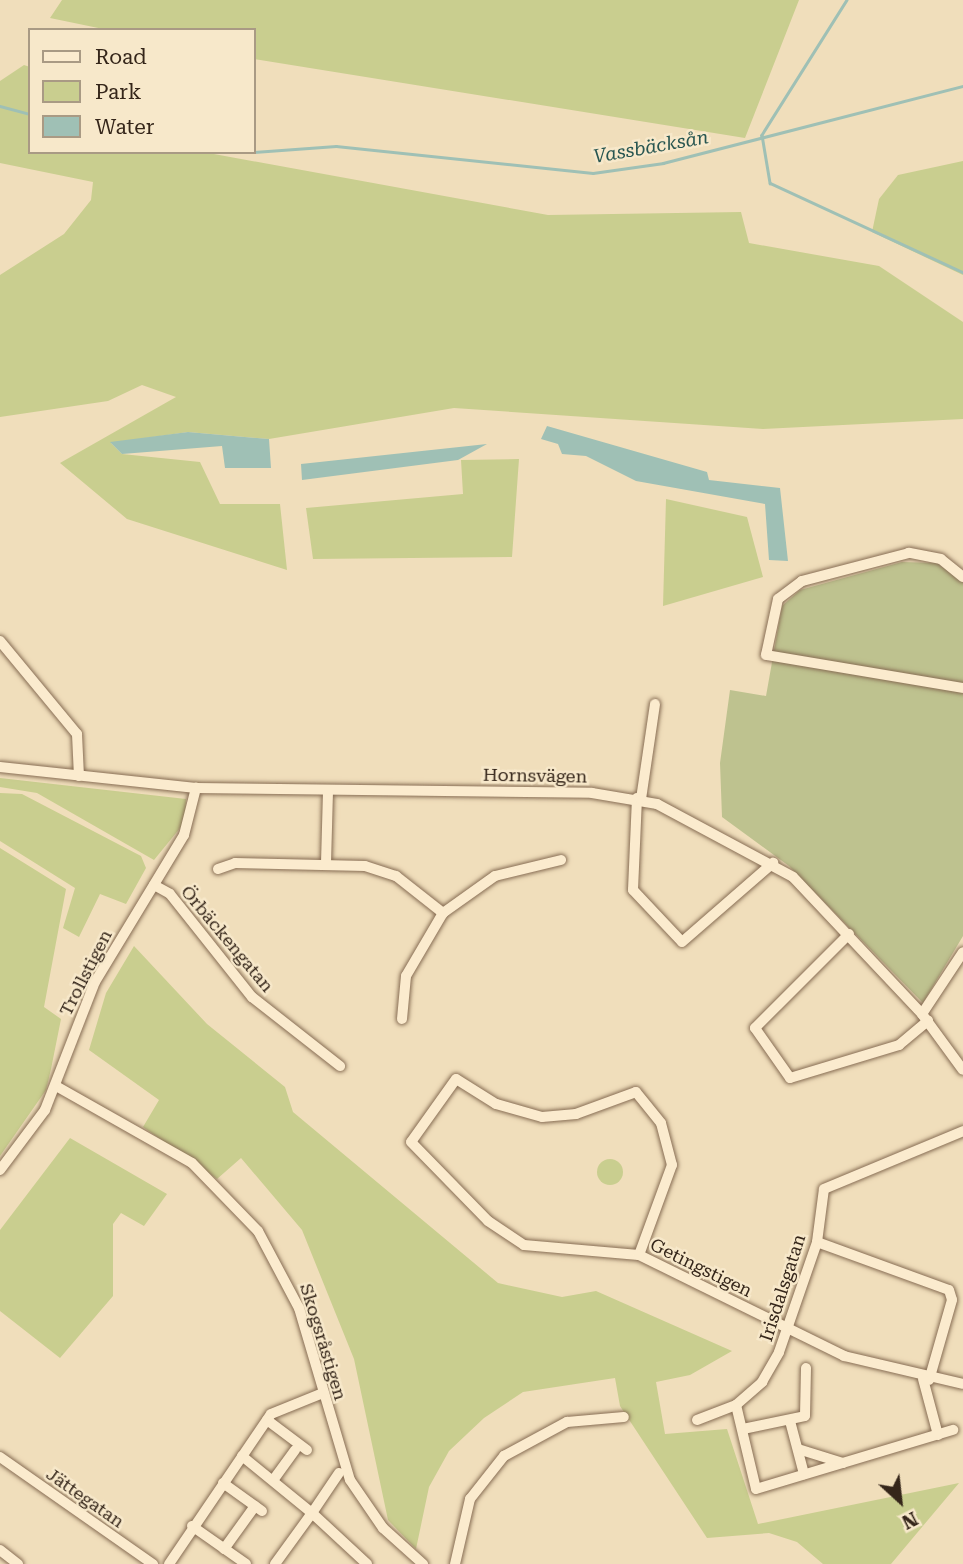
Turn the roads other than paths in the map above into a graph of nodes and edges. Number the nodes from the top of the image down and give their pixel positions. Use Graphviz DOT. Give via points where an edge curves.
graph roads {
  1 [pos="963,577"];
  2 [pos="0,641"];
  3 [pos="963,688"];
  4 [pos="655,704"];
  5 [pos="0,768"];
  6 [pos="79,776"];
  7 [pos="196,788"];
  8 [pos="328,791"];
  9 [pos="639,799"];
  10 [pos="561,860"];
  11 [pos="326,863"];
  12 [pos="773,863"];
  13 [pos="218,869"];
  14 [pos="154,885"];
  15 [pos="443,912"];
  16 [pos="849,934"];
  17 [pos="963,952"];
  18 [pos="925,1017"];
  19 [pos="402,1019"];
  20 [pos="340,1066"];
  21 [pos="963,1070"];
  22 [pos="57,1086"];
  23 [pos="963,1131"];
  24 [pos="0,1170"];
  25 [pos="817,1242"];
  26 [pos="639,1255"];
  27 [pos="790,1328"];
  28 [pos="806,1368"];
  29 [pos="926,1379"];
  30 [pos="963,1384"];
  31 [pos="323,1393"];
  32 [pos="736,1405"];
  33 [pos="624,1417"];
  34 [pos="267,1420"];
  35 [pos="697,1420"];
  36 [pos="790,1421"];
  37 [pos="743,1429"];
  38 [pos="953,1430"];
  39 [pos="938,1435"];
  40 [pos="798,1449"];
  41 [pos="295,1450"];
  42 [pos="307,1450"];
  43 [pos="242,1456"];
  44 [pos="0,1457"];
  45 [pos="843,1463"];
  46 [pos="339,1473"];
  47 [pos="804,1474"];
  48 [pos="274,1479"];
  49 [pos="223,1483"];
  50 [pos="312,1513"];
  51 [pos="192,1526"];
  52 [pos="225,1549"];
  53 [pos="0,1550"];
  54 [pos="18,1564"];
  55 [pos="153,1564"];
  56 [pos="169,1564"];
  57 [pos="246,1564"];
  58 [pos="275,1564"];
  59 [pos="367,1564"];
  60 [pos="423,1564"];
  61 [pos="455,1564"];
  1 -- 3 [label="street" via="941,559 909,553 794,584 776,604 766,655"];
  2 -- 6 [label="street" via="77,734"];
  4 -- 9 [label="street"];
  5 -- 6 [label="street, Hornsvägen"];
  6 -- 7 [label="street, Hornsvägen"];
  7 -- 8 [label="street, Hornsvägen"];
  7 -- 14 [label="street, Trollstigen" via="189,824"];
  8 -- 9 [label="street, Hornsvägen"];
  8 -- 11 [label="street"];
  9 -- 12 [label="street, Hornsvägen"];
  9 -- 12 [label="street" via="633,890 682,942"];
  10 -- 15 [label="street" via="495,876"];
  11 -- 13 [label="street" via="234,863"];
  11 -- 15 [label="street" via="396,876"];
  12 -- 16 [label="street, Hornsvägen"];
  14 -- 20 [label="street, Örbäckengatan" via="170,894 259,1004"];
  14 -- 22 [label="street, Trollstigen" via="95,982"];
  15 -- 19 [label="street" via="406,976"];
  16 -- 18 [label="street, Hornsvägen"];
  16 -- 18 [label="street" via="755,1028 790,1078 899,1045"];
  17 -- 18 [label="street"];
  18 -- 21 [label="street, Hornsvägen"];
  22 -- 24 [label="street, Trollstigen"];
  22 -- 31 [label="street, Skogsråstigen" via="183,1157 244,1213 291,1290"];
  23 -- 25 [label="street, Irisdalsgatan" via="829,1185 820,1196"];
  25 -- 27 [label="street, Irisdalsgatan"];
  25 -- 29 [label="street" via="949,1290 952,1300"];
  26 -- 26 [label="street, Getingstigen" via="539,1250 511,1239 411,1142 456,1079 527,1115 576,1114 636,1093 662,1123 672,1165"];
  26 -- 27 [label="street, Getingstigen"];
  27 -- 29 [label="street, Getingstigen" via="844,1356"];
  27 -- 32 [label="street, Irisdalsgatan" via="762,1382"];
  28 -- 36 [label="street" via="809,1403 804,1416"];
  29 -- 30 [label="street, Getingstigen"];
  29 -- 39 [label="street"];
  31 -- 34 [label="street" via="278,1408"];
  31 -- 60 [label="street, Skogsråstigen" via="359,1496"];
  32 -- 35 [label="street, Irisdalsgatan"];
  32 -- 37 [label="street"];
  33 -- 61 [label="street" via="567,1422 504,1456 470,1499"];
  34 -- 42 [label="street"];
  34 -- 43 [label="street"];
  36 -- 37 [label="street"];
  36 -- 40 [label="street"];
  37 -- 47 [label="street" via="756,1489"];
  38 -- 39 [label="street"];
  39 -- 45 [label="street"];
  40 -- 45 [label="street"];
  40 -- 47 [label="street"];
  41 -- 48 [label="street"];
  43 -- 48 [label="street"];
  43 -- 49 [label="street"];
  44 -- 55 [label="street, Jättegatan"];
  45 -- 47 [label="street"];
  46 -- 50 [label="street"];
  48 -- 50 [label="street"];
  49 -- 51 [label="street"];
  49 -- 52 [label="street" via="258,1509"];
  50 -- 58 [label="street"];
  50 -- 59 [label="street"];
  51 -- 52 [label="street"];
  51 -- 56 [label="street"];
  52 -- 57 [label="street"];
  53 -- 54 [label="street"];
}
